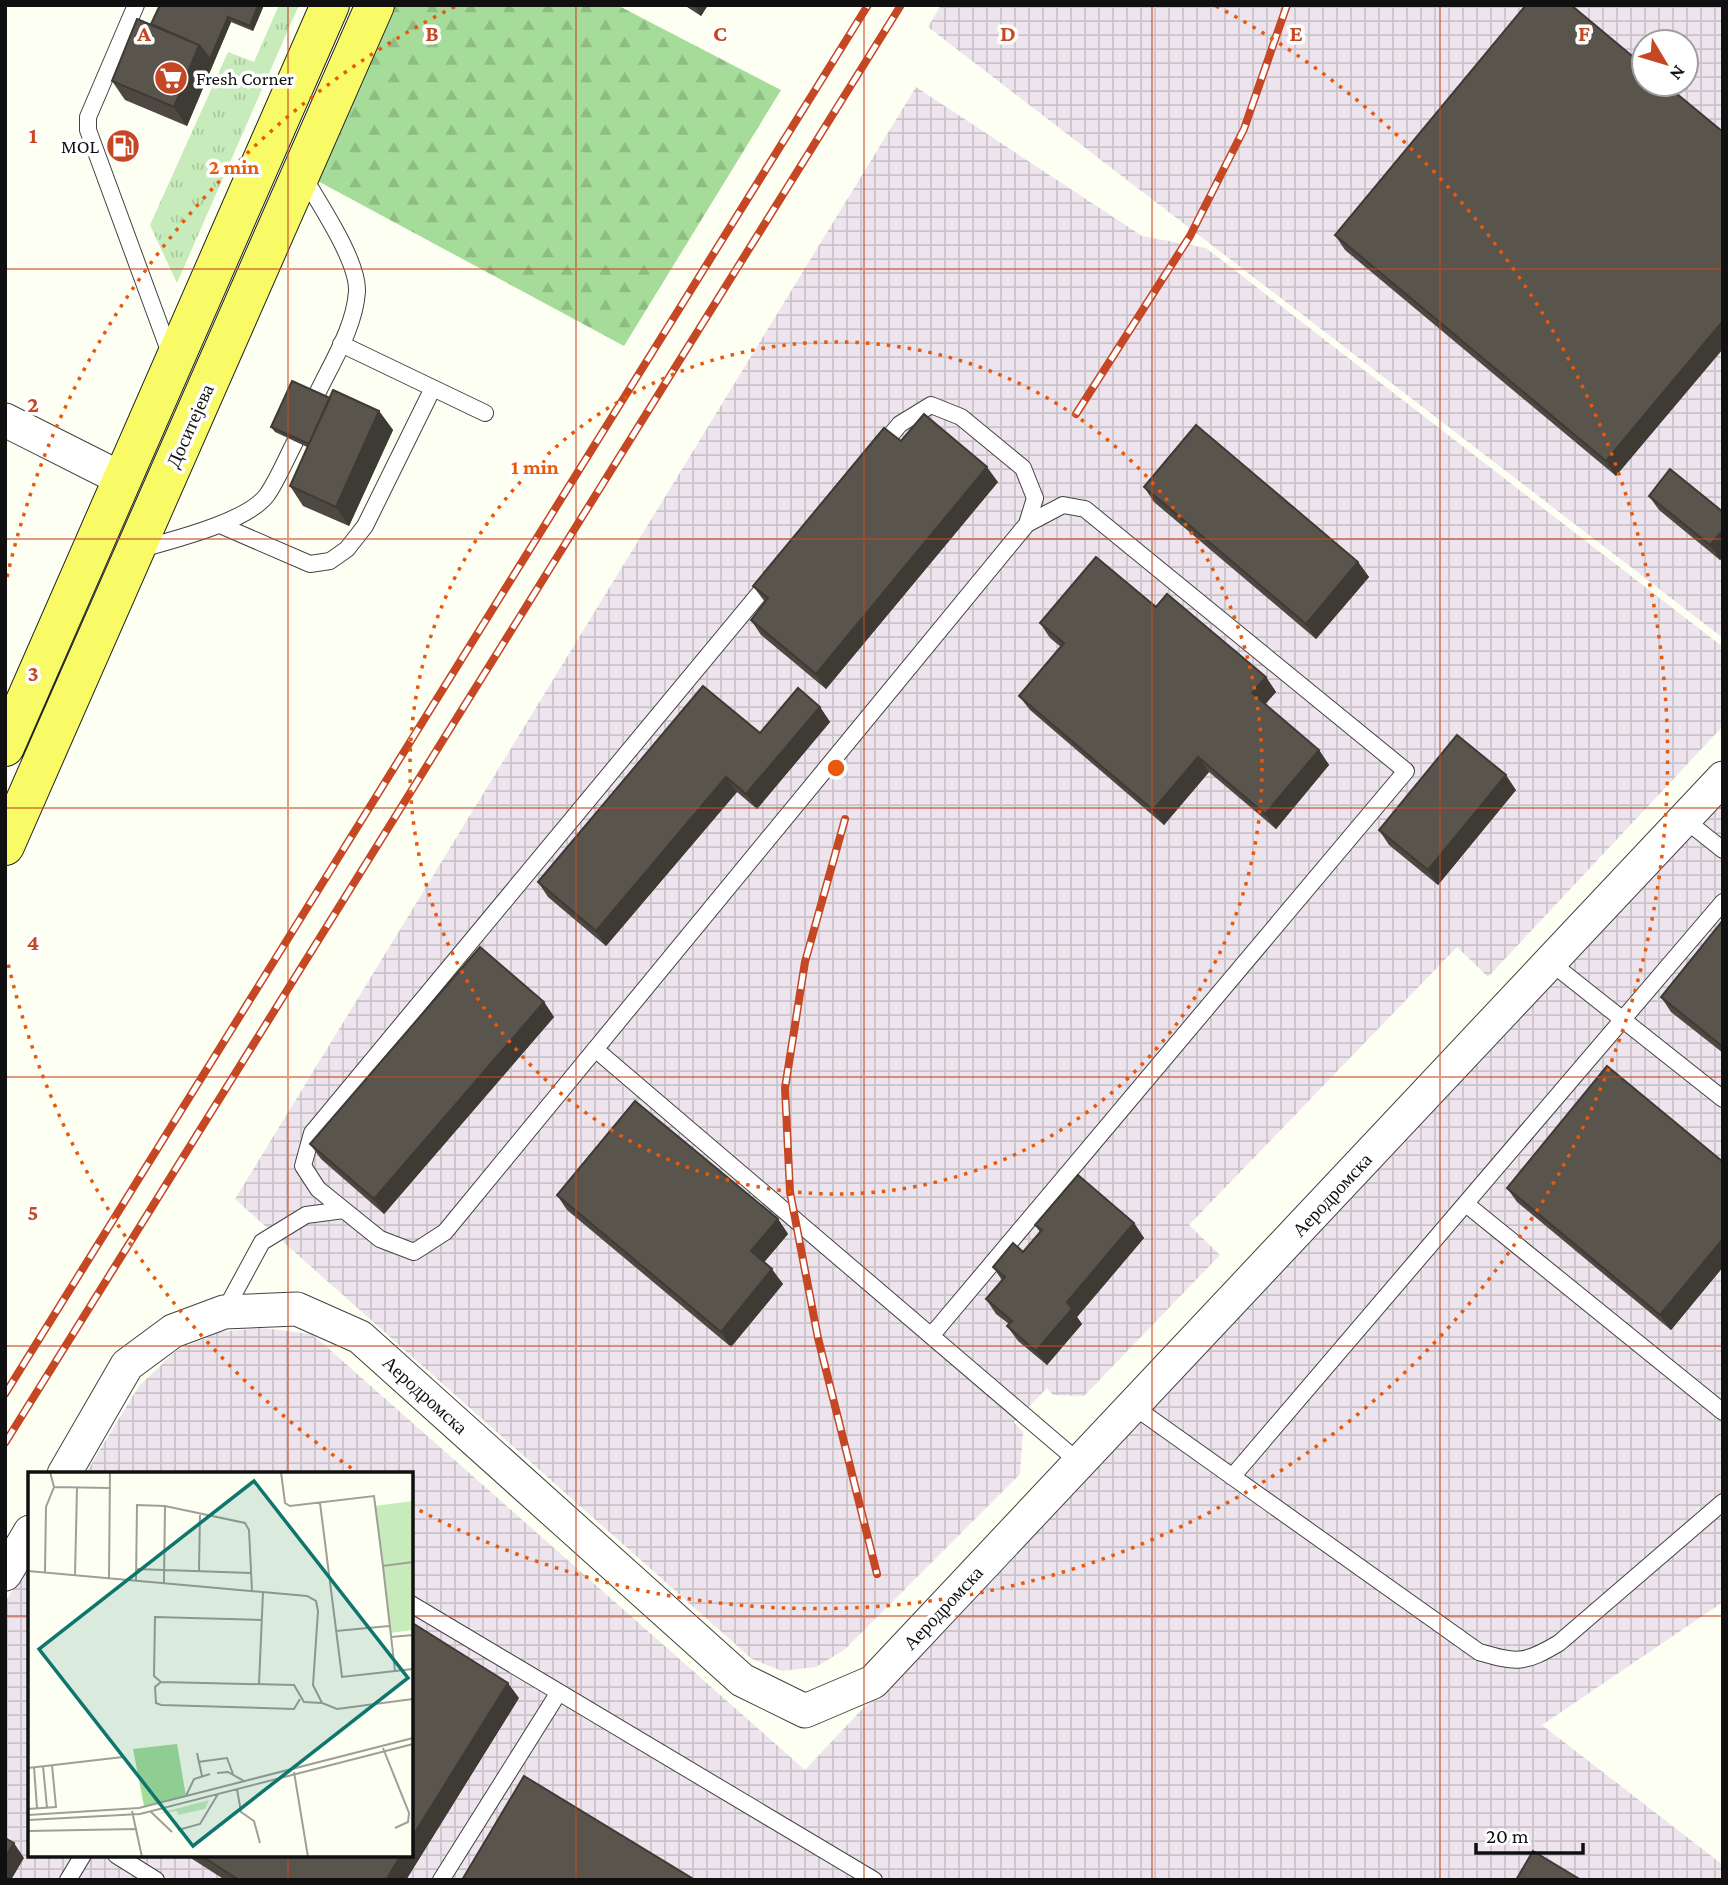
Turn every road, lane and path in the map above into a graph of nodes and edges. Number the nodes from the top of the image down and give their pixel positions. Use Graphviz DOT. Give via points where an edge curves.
graph roads {
  1 [pos="136,5"];
  2 [pos="330,5"];
  3 [pos="375,5"];
  4 [pos="301,172"];
  5 [pos="341,344"];
  6 [pos="173,363"];
  7 [pos="433,388"];
  8 [pos="316,396"];
  9 [pos="485,413"];
  10 [pos="5,420"];
  11 [pos="295,442"];
  12 [pos="864,467"];
  13 [pos="122,479"];
  14 [pos="1027,524"];
  15 [pos="220,525"];
  16 [pos="135,551"];
  17 [pos="784,563"];
  18 [pos="5,747"];
  19 [pos="1723,778"];
  20 [pos="1684,819"];
  21 [pos="5,846"];
  22 [pos="1723,850"];
  23 [pos="1723,902"];
  24 [pos="1550,962"];
  25 [pos="1623,1020"];
  26 [pos="595,1049"];
  27 [pos="1723,1099"];
  28 [pos="1466,1204"];
  29 [pos="344,1210"];
  30 [pos="225,1312"];
  31 [pos="931,1336"];
  32 [pos="1133,1406"];
  33 [pos="1723,1412"];
  34 [pos="1080,1463"];
  35 [pos="65,1472"];
  36 [pos="1232,1477"];
  37 [pos="1723,1502"];
  38 [pos="28,1535"];
  39 [pos="5,1574"];
  40 [pos="413,1605"];
  41 [pos="559,1692"];
  42 [pos="82,1857"];
  43 [pos="119,1857"];
  44 [pos="68,1880"];
  45 [pos="156,1880"];
  46 [pos="441,1880"];
  47 [pos="874,1880"];
  1 -- 6 [label="lane" via="88,117 88,130"];
  2 -- 6 [label="main road"];
  3 -- 4 [label="main road, Доситејева"];
  4 -- 5 [label="lane" via="352,263 357,289"];
  4 -- 16 [label="main road, Доситејева"];
  5 -- 7 [label="lane"];
  5 -- 8 [label="lane"];
  6 -- 13 [label="main road"];
  7 -- 9 [label="lane"];
  7 -- 15 [label="lane" via="365,526 347,549 330,561 310,564"];
  10 -- 13 [label="street"];
  11 -- 15 [label="lane" via="265,498"];
  12 -- 14 [label="lane" via="900,424 931,405 961,417 1023,468 1035,498"];
  13 -- 18 [label="main road"];
  14 -- 26 [label="lane"];
  14 -- 31 [label="lane" via="1063,505 1085,509 1406,771"];
  15 -- 16 [label="lane"];
  16 -- 21 [label="main road, Доситејева"];
  17 -- 29 [label="lane" via="312,1133 303,1166 318,1189"];
  19 -- 20 [label="street, Аеродромска"];
  20 -- 22 [label="lane"];
  20 -- 24 [label="street, Аеродромска"];
  23 -- 25 [label="lane"];
  24 -- 25 [label="lane"];
  24 -- 32 [label="street, Аеродромска"];
  25 -- 27 [label="lane"];
  25 -- 28 [label="lane"];
  26 -- 29 [label="lane" via="445,1232 414,1252 380,1239"];
  26 -- 31 [label="lane"];
  28 -- 33 [label="lane"];
  28 -- 36 [label="lane"];
  29 -- 30 [label="lane" via="306,1215 262,1242"];
  30 -- 34 [label="street, Аеродромска" via="297,1309 360,1337 742,1679 805,1711 873,1682"];
  30 -- 35 [label="street, Аеродромска" via="173,1331 127,1365"];
  31 -- 34 [label="lane"];
  32 -- 34 [label="street, Аеродромска"];
  32 -- 36 [label="lane"];
  36 -- 37 [label="lane" via="1479,1652 1508,1660 1534,1658 1559,1643"];
  38 -- 39 [label="street"];
  40 -- 41 [label="lane"];
  41 -- 46 [label="lane"];
  41 -- 47 [label="lane"];
  42 -- 44 [label="lane"];
  43 -- 45 [label="lane"];
}
